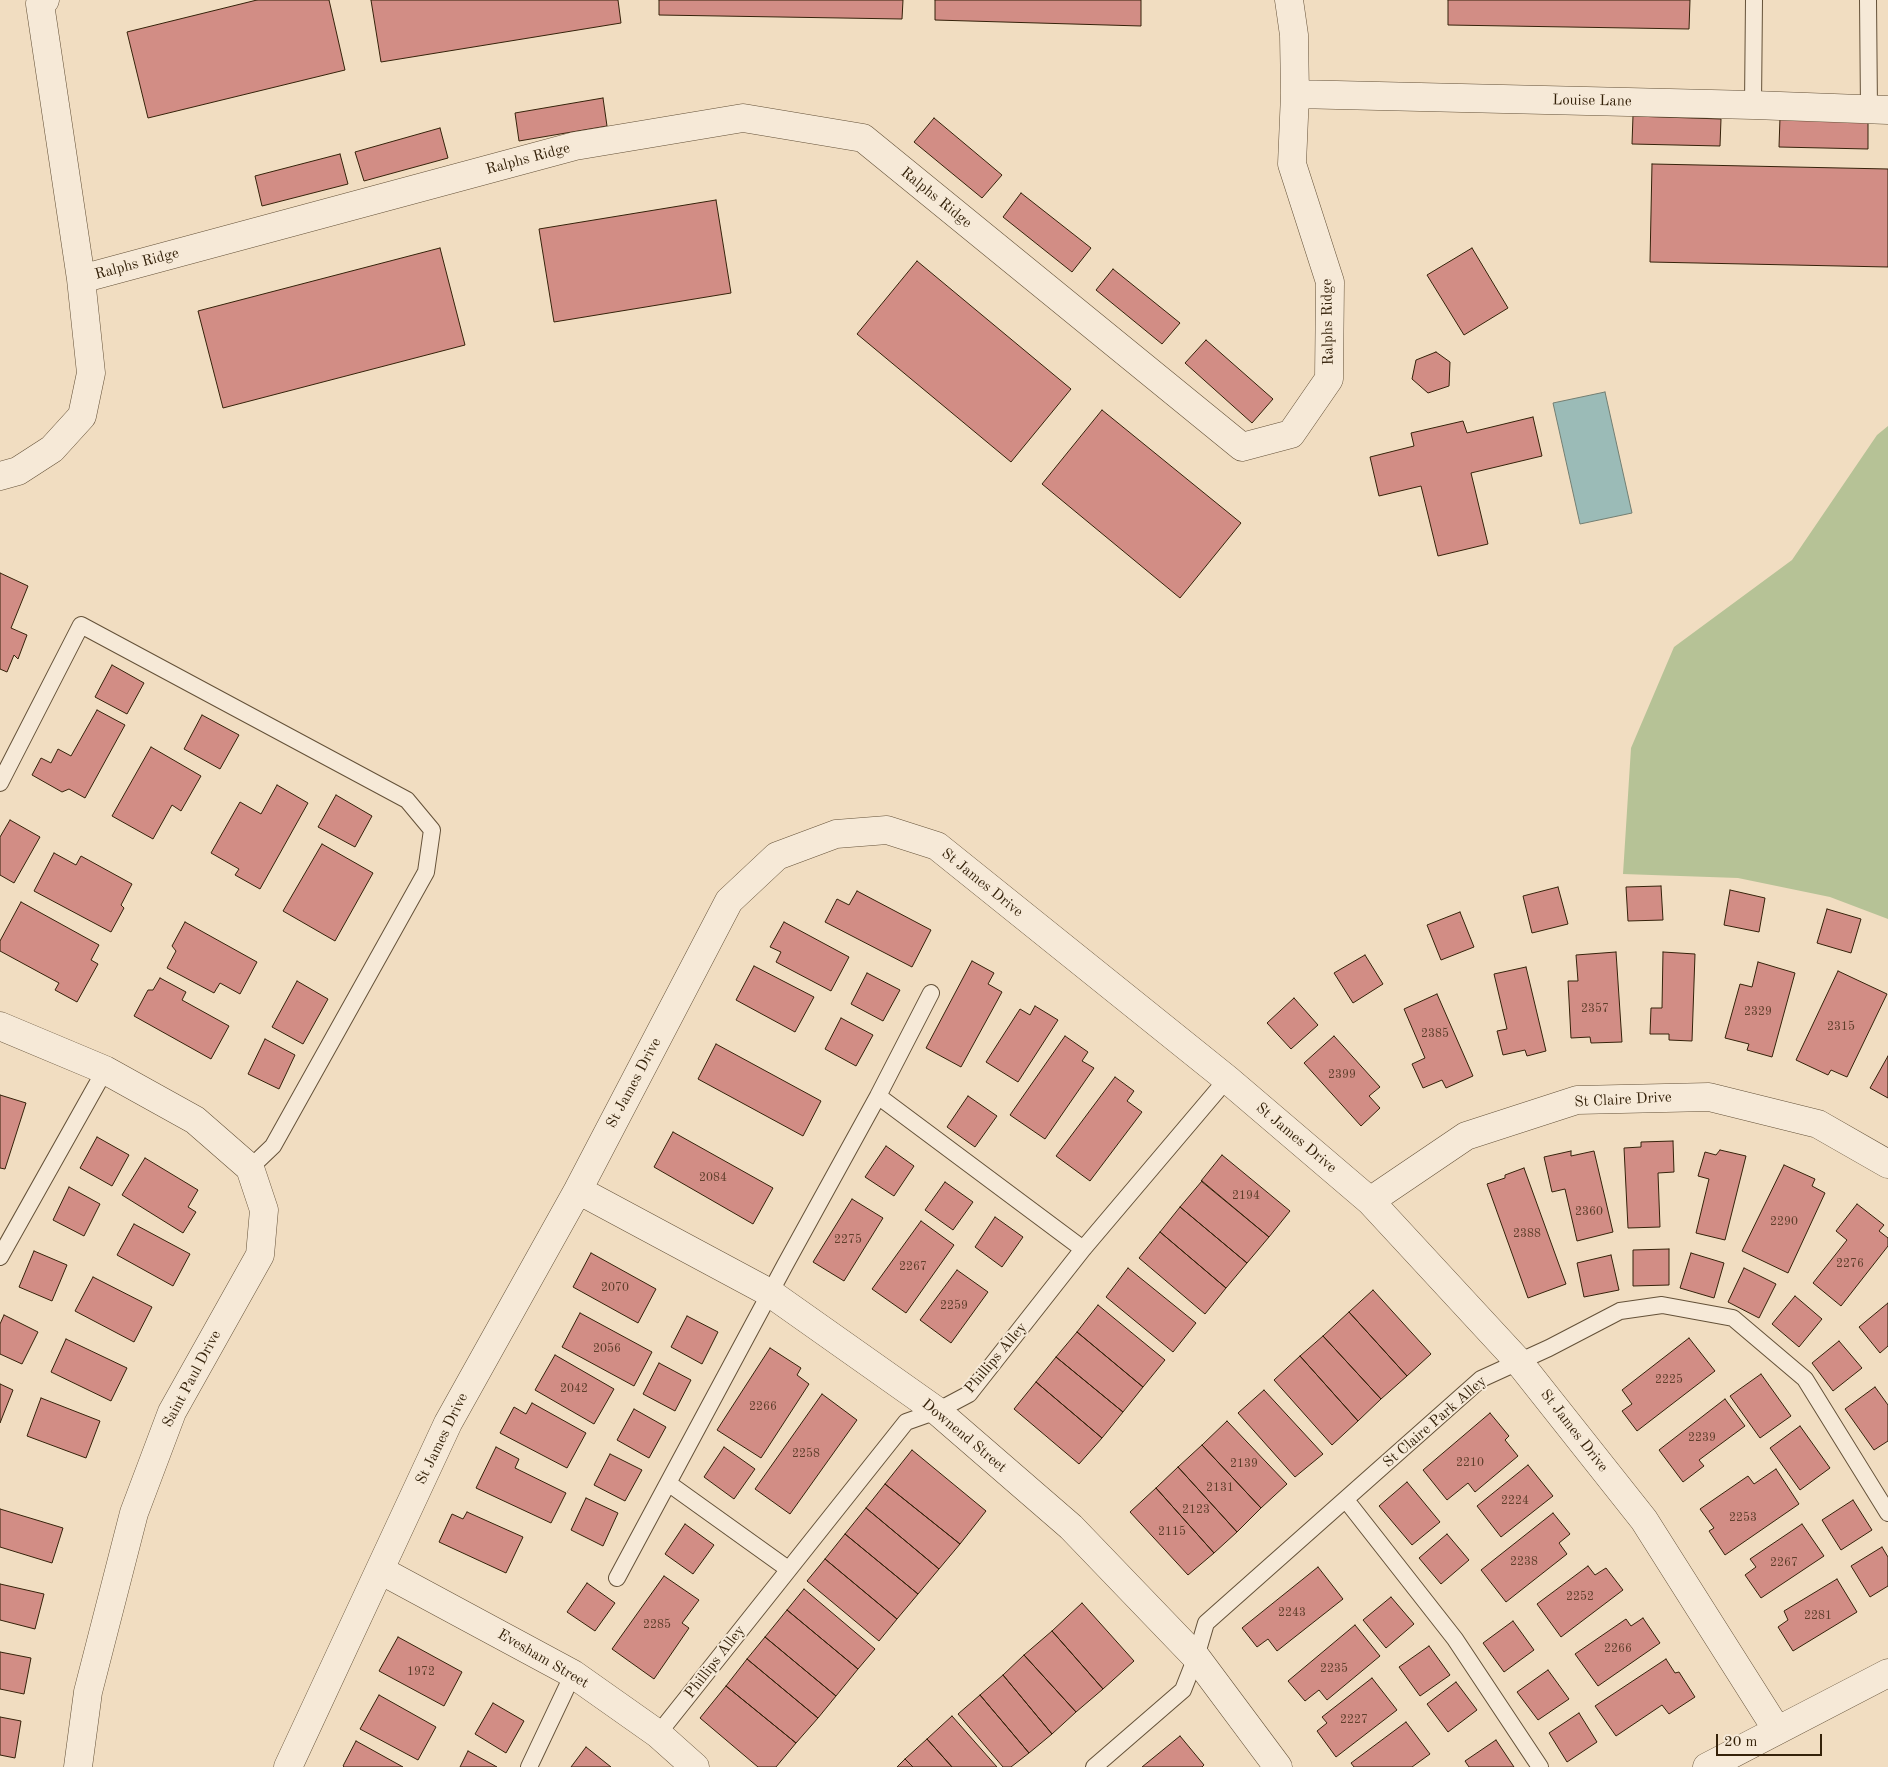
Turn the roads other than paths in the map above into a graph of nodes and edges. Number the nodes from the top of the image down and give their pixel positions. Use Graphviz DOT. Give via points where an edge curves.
graph roads {
  1 [pos="45,0"];
  2 [pos="1290,0"];
  3 [pos="1754,0"];
  4 [pos="1868,0"];
  5 [pos="1295,94"];
  6 [pos="1753,104"];
  7 [pos="1879,109"];
  8 [pos="80,279"];
  9 [pos="0,476"];
  10 [pos="0,783"];
  11 [pos="931,993"];
  12 [pos="0,1026"];
  13 [pos="105,1070"];
  14 [pos="1227,1079"];
  15 [pos="878,1096"];
  16 [pos="1888,1164"];
  17 [pos="250,1168"];
  18 [pos="578,1190"];
  19 [pos="1370,1201"];
  20 [pos="1082,1249"];
  21 [pos="0,1257"];
  22 [pos="770,1293"];
  23 [pos="1518,1361"];
  24 [pos="937,1411"];
  25 [pos="668,1483"];
  26 [pos="1346,1500"];
  27 [pos="1888,1513"];
  28 [pos="380,1570"];
  29 [pos="788,1570"];
  30 [pos="617,1578"];
  31 [pos="1196,1657"];
  32 [pos="573,1674"];
  33 [pos="1888,1674"];
  34 [pos="1778,1730"];
  35 [pos="658,1734"];
  36 [pos="78,1767"];
  37 [pos="288,1767"];
  38 [pos="529,1767"];
  39 [pos="695,1767"];
  40 [pos="1094,1767"];
  41 [pos="1278,1767"];
  42 [pos="1540,1767"];
  43 [pos="1707,1767"];
  1 -- 8 [label="street, Ralphs Ridge" via="40,4"];
  2 -- 5 [label="street, Ralphs Ridge"];
  3 -- 6 [label="lane"];
  4 -- 7 [label="lane"];
  5 -- 6 [label="street, Louise Lane"];
  5 -- 8 [label="street, Ralphs Ridge" via="1292,164 1330,282 1329,379 1291,434 1242,447 863,138 743,118 575,146"];
  6 -- 7 [label="street, Louise Lane"];
  8 -- 9 [label="street, Ralphs Ridge" via="91,373 82,416 52,449 18,471"];
  10 -- 17 [label="lane" via="81,626 407,800 432,830 426,872 277,1140"];
  11 -- 15 [label="lane"];
  12 -- 13 [label="street, Saint Paul Drive"];
  13 -- 17 [label="street, Saint Paul Drive" via="196,1120"];
  13 -- 21 [label="lane"];
  14 -- 18 [label="street, St James Drive" via="937,846 887,830 836,834 776,856 729,901"];
  14 -- 19 [label="street, St James Drive"];
  14 -- 20 [label="lane, Phillips Alley"];
  15 -- 20 [label="lane"];
  15 -- 22 [label="lane"];
  16 -- 19 [label="street, St Claire Drive" via="1818,1124 1709,1097 1577,1100 1466,1136"];
  17 -- 36 [label="street, Saint Paul Drive" via="264,1210 260,1255 172,1412 134,1513 88,1692"];
  18 -- 22 [label="street, Downend Street"];
  18 -- 28 [label="street, St James Drive" via="448,1423"];
  19 -- 23 [label="street, St James Drive"];
  20 -- 24 [label="lane, Phillips Alley" via="969,1394"];
  22 -- 24 [label="street, Downend Street"];
  22 -- 25 [label="lane"];
  23 -- 26 [label="lane, St Claire Park Alley" via="1481,1379"];
  23 -- 27 [label="lane, St Claire Park Alley" via="1620,1311 1662,1305 1733,1318 1805,1379"];
  23 -- 34 [label="street, St James Drive" via="1644,1520"];
  24 -- 29 [label="lane, Phillips Alley" via="906,1422"];
  24 -- 31 [label="street, Downend Street" via="1071,1528"];
  25 -- 29 [label="lane"];
  25 -- 30 [label="lane"];
  26 -- 31 [label="lane, St Claire Park Alley" via="1206,1623"];
  26 -- 42 [label="lane" via="1455,1639"];
  28 -- 32 [label="street, Evesham Street"];
  28 -- 37 [label="street, St James Drive"];
  29 -- 35 [label="lane, Phillips Alley"];
  31 -- 40 [label="lane, St Claire Park Alley" via="1183,1690"];
  31 -- 41 [label="street, Downend Street"];
  32 -- 35 [label="street, Evesham Street"];
  32 -- 38 [label="lane"];
  33 -- 34 [label="street"];
  34 -- 43 [label="street"];
  35 -- 39 [label="street, Evesham Street"];
}
